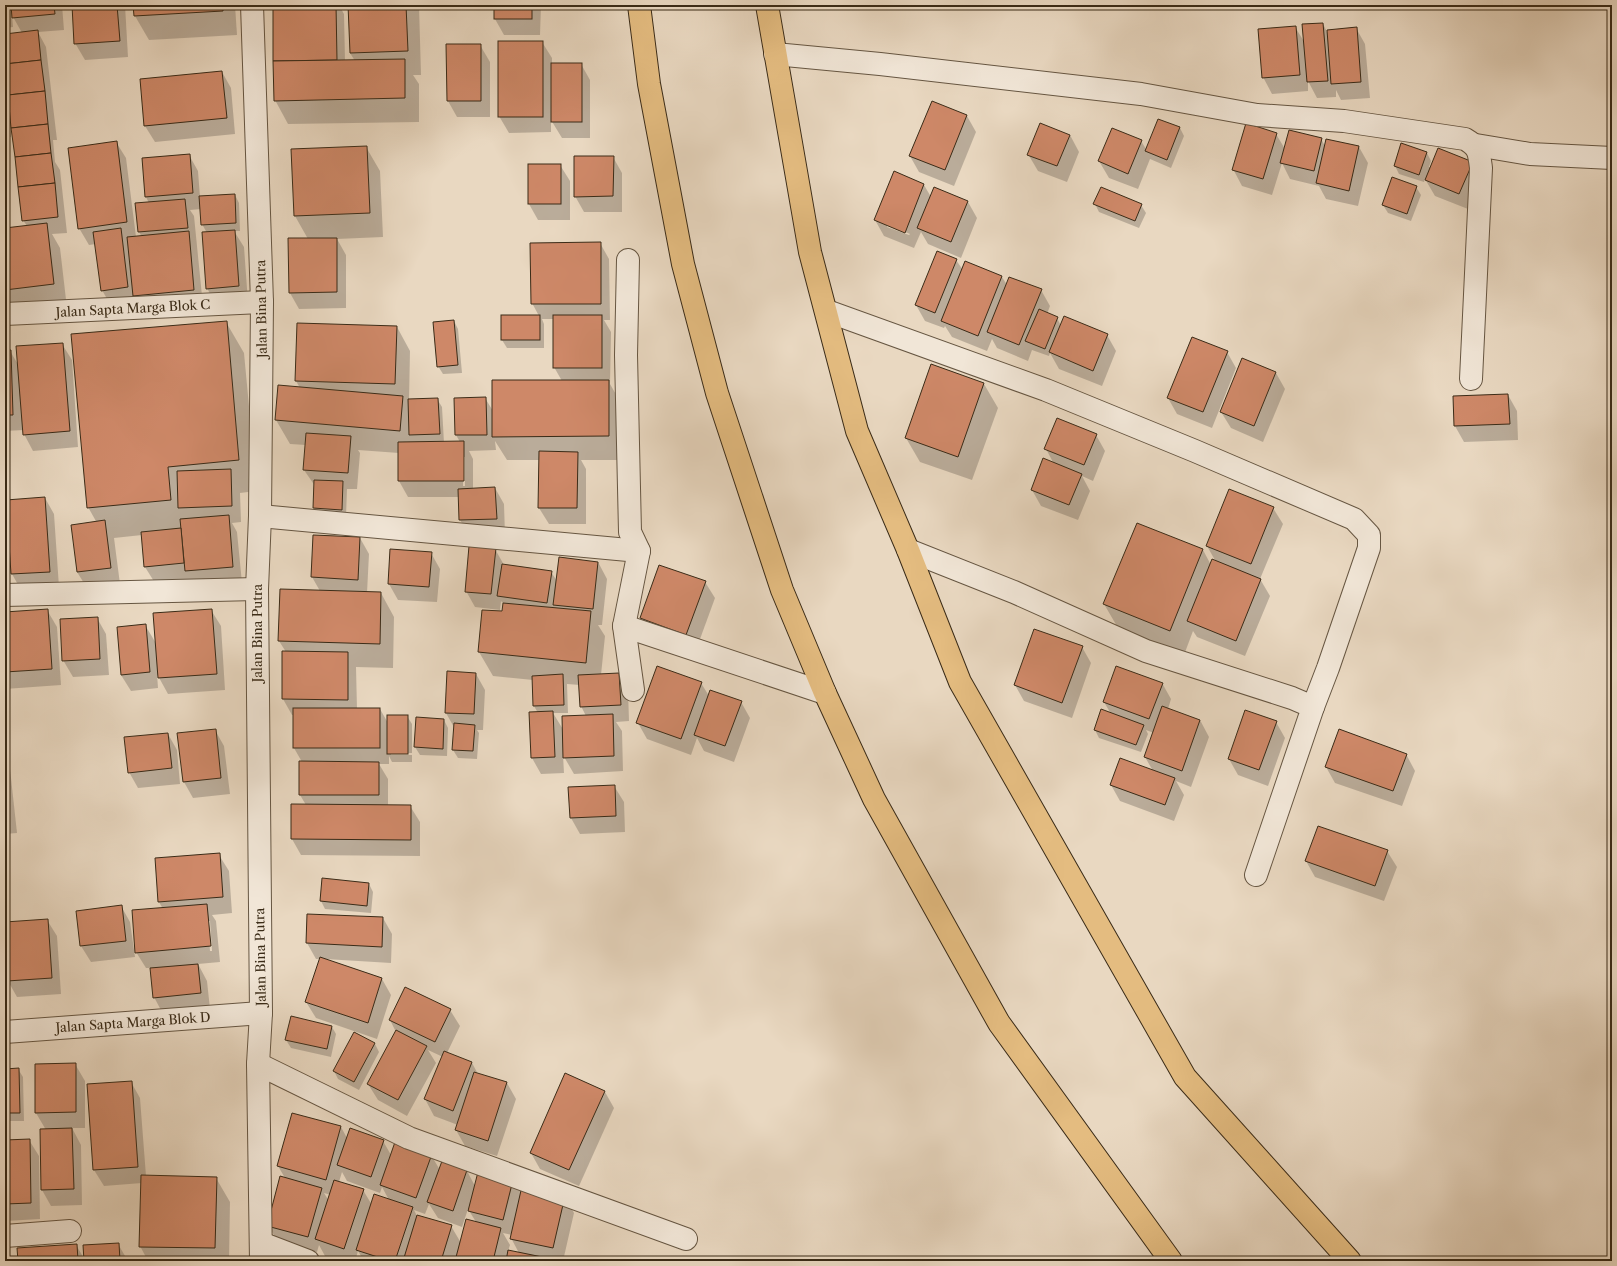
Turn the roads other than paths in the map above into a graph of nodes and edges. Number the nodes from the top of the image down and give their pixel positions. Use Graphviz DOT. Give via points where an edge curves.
graph roads {
  1 [pos="252,5"];
  2 [pos="639,5"];
  3 [pos="767,5"];
  4 [pos="775,54"];
  5 [pos="1476,145"];
  6 [pos="1612,158"];
  7 [pos="628,260"];
  8 [pos="262,302"];
  9 [pos="827,312"];
  10 [pos="5,314"];
  11 [pos="1471,379"];
  12 [pos="260,516"];
  13 [pos="908,550"];
  14 [pos="639,551"];
  15 [pos="257,589"];
  16 [pos="5,595"];
  17 [pos="624,626"];
  18 [pos="633,690"];
  19 [pos="825,693"];
  20 [pos="1313,707"];
  21 [pos="1256,875"];
  22 [pos="260,1013"];
  23 [pos="5,1032"];
  24 [pos="258,1064"];
  25 [pos="70,1231"];
  26 [pos="5,1236"];
  27 [pos="686,1239"];
  28 [pos="261,1252"];
  29 [pos="308,1261"];
  30 [pos="1171,1261"];
  31 [pos="1350,1261"];
  1 -- 8 [label="street, Jalan Bina Putra"];
  2 -- 19 [label="main road" via="649,84 683,264 718,393 782,590"];
  3 -- 4 [label="main road"];
  4 -- 5 [label="street" via="1141,94 1257,115 1344,121 1409,130 1465,139"];
  4 -- 9 [label="main road" via="810,252"];
  5 -- 6 [label="street" via="1530,154"];
  5 -- 11 [label="street" via="1481,168"];
  7 -- 14 [label="street" via="626,355 630,532"];
  8 -- 10 [label="street, Jalan Sapta Marga Blok C"];
  8 -- 12 [label="street, Jalan Bina Putra"];
  9 -- 13 [label="main road" via="857,431"];
  9 -- 20 [label="street" via="1046,390 1354,519 1369,535 1369,548"];
  12 -- 14 [label="street"];
  12 -- 15 [label="street, Jalan Bina Putra"];
  13 -- 20 [label="street" via="1014,592 1146,651"];
  13 -- 31 [label="main road" via="960,682 1185,1077"];
  14 -- 17 [label="street"];
  15 -- 16 [label="street"];
  15 -- 22 [label="street, Jalan Bina Putra"];
  17 -- 18 [label="street"];
  17 -- 19 [label="street"];
  19 -- 30 [label="main road" via="874,799 999,1023"];
  20 -- 21 [label="street"];
  22 -- 23 [label="street, Jalan Sapta Marga Blok D"];
  22 -- 24 [label="street, Jalan Bina Putra"];
  24 -- 27 [label="street" via="409,1138"];
  24 -- 28 [label="street, Jalan Bina Putra"];
  25 -- 26 [label="street"];
  28 -- 29 [label="street"];
}
